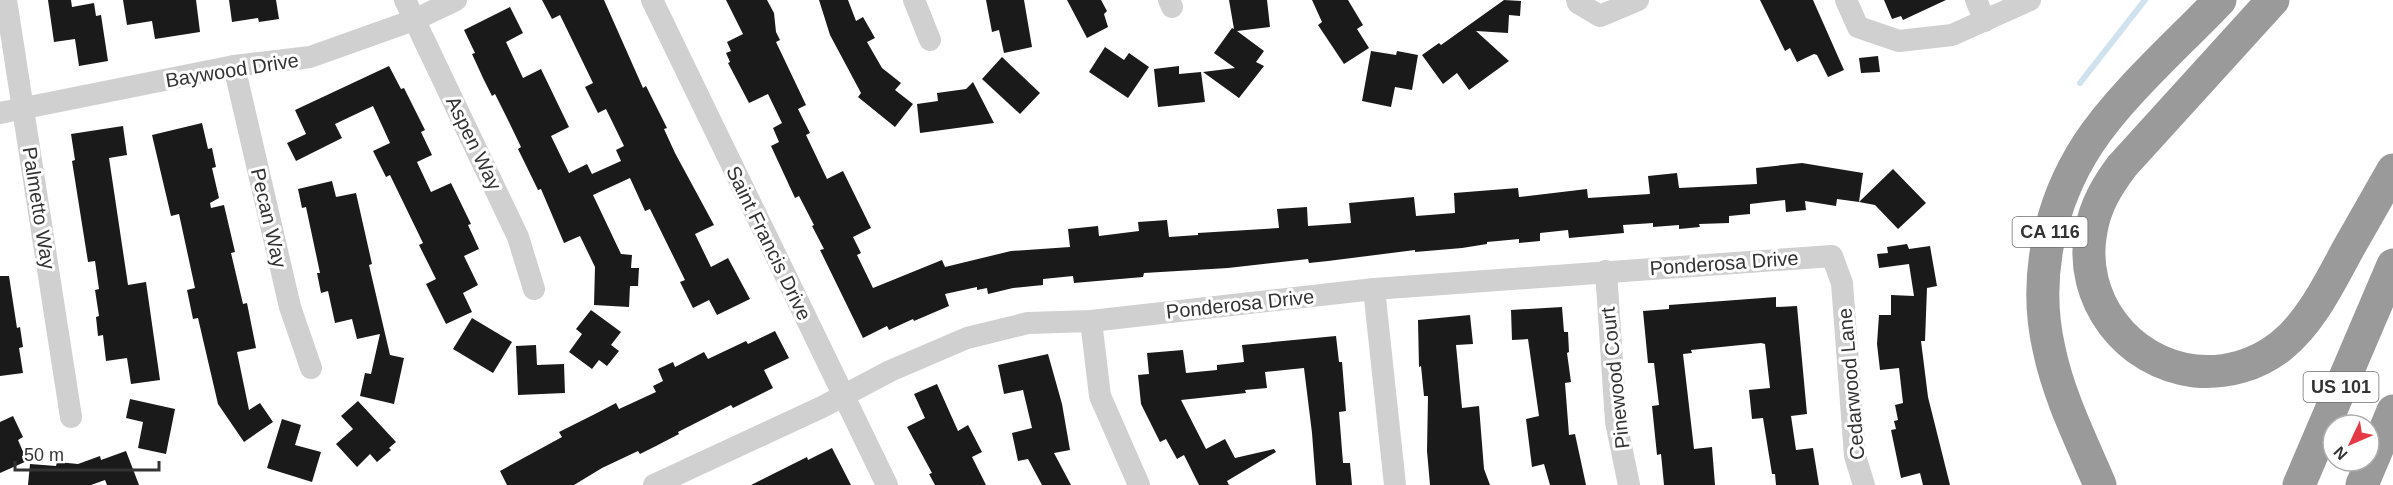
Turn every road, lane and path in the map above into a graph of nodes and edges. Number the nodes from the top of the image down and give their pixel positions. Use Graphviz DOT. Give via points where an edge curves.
graph roads {
  1 [pos="6,0"];
  2 [pos="456,0"];
  3 [pos="652,0"];
  4 [pos="914,0"];
  5 [pos="1577,0"];
  6 [pos="1638,0"];
  7 [pos="1846,0"];
  8 [pos="1976,0"];
  9 [pos="2030,0"];
  10 [pos="2220,0"];
  11 [pos="2273,0"];
  12 [pos="410,10"];
  13 [pos="1985,21"];
  14 [pos="930,40"];
  15 [pos="234,66"];
  16 [pos="23,109"];
  17 [pos="0,112"];
  18 [pos="2393,170"];
  19 [pos="2393,265"];
  20 [pos="1605,271"];
  21 [pos="1842,283"];
  22 [pos="534,289"];
  23 [pos="1374,289"];
  24 [pos="1091,321"];
  25 [pos="311,368"];
  26 [pos="843,396"];
  27 [pos="2393,411"];
  28 [pos="71,417"];
  29 [pos="654,485"];
  30 [pos="887,485"];
  31 [pos="1140,485"];
  32 [pos="1395,485"];
  33 [pos="1629,485"];
  34 [pos="1864,485"];
  35 [pos="2100,485"];
  36 [pos="2299,485"];
  37 [pos="2362,485"];
  1 -- 16 [label="street, Palmetto Way"];
  2 -- 12 [label="street, Baywood Drive"];
  3 -- 26 [label="street, Saint Francis Drive"];
  4 -- 14 [label="street"];
  5 -- 6 [label="street" via="1600,16"];
  7 -- 13 [label="street" via="1858,27 1899,41 1952,35"];
  8 -- 13 [label="street"];
  9 -- 13 [label="street"];
  10 -- 35 [label="highway, CA 116" via="2088,144 2067,182 2050,232 2043,284 2048,347 2059,388"];
  11 -- 18 [label="highway" via="2122,166 2104,192 2091,231 2089,261 2095,291 2108,318 2137,348 2183,369 2223,370 2262,358 2287,340 2307,317"];
  12 -- 15 [label="street, Baywood Drive" via="310,57"];
  12 -- 22 [label="street, Aspen Way" via="518,237"];
  15 -- 16 [label="street, Baywood Drive"];
  15 -- 25 [label="street, Pecan Way" via="290,307"];
  16 -- 17 [label="street, Baywood Drive"];
  16 -- 28 [label="street, Palmetto Way"];
  19 -- 36 [label="highway, US 101"];
  20 -- 21 [label="street, Ponderosa Drive" via="1832,256"];
  20 -- 23 [label="street, Ponderosa Drive"];
  20 -- 33 [label="street, Pinewood Court" via="1616,422"];
  21 -- 34 [label="street, Cedarwood Lane" via="1855,456"];
  23 -- 24 [label="street, Ponderosa Drive"];
  23 -- 32 [label="street"];
  24 -- 26 [label="street, Ponderosa Drive" via="1028,323 967,338"];
  24 -- 31 [label="street" via="1100,396"];
  26 -- 29 [label="street, Ponderosa Drive"];
  26 -- 30 [label="street, Saint Francis Drive"];
  27 -- 37 [label="highway, US 101"];
}
